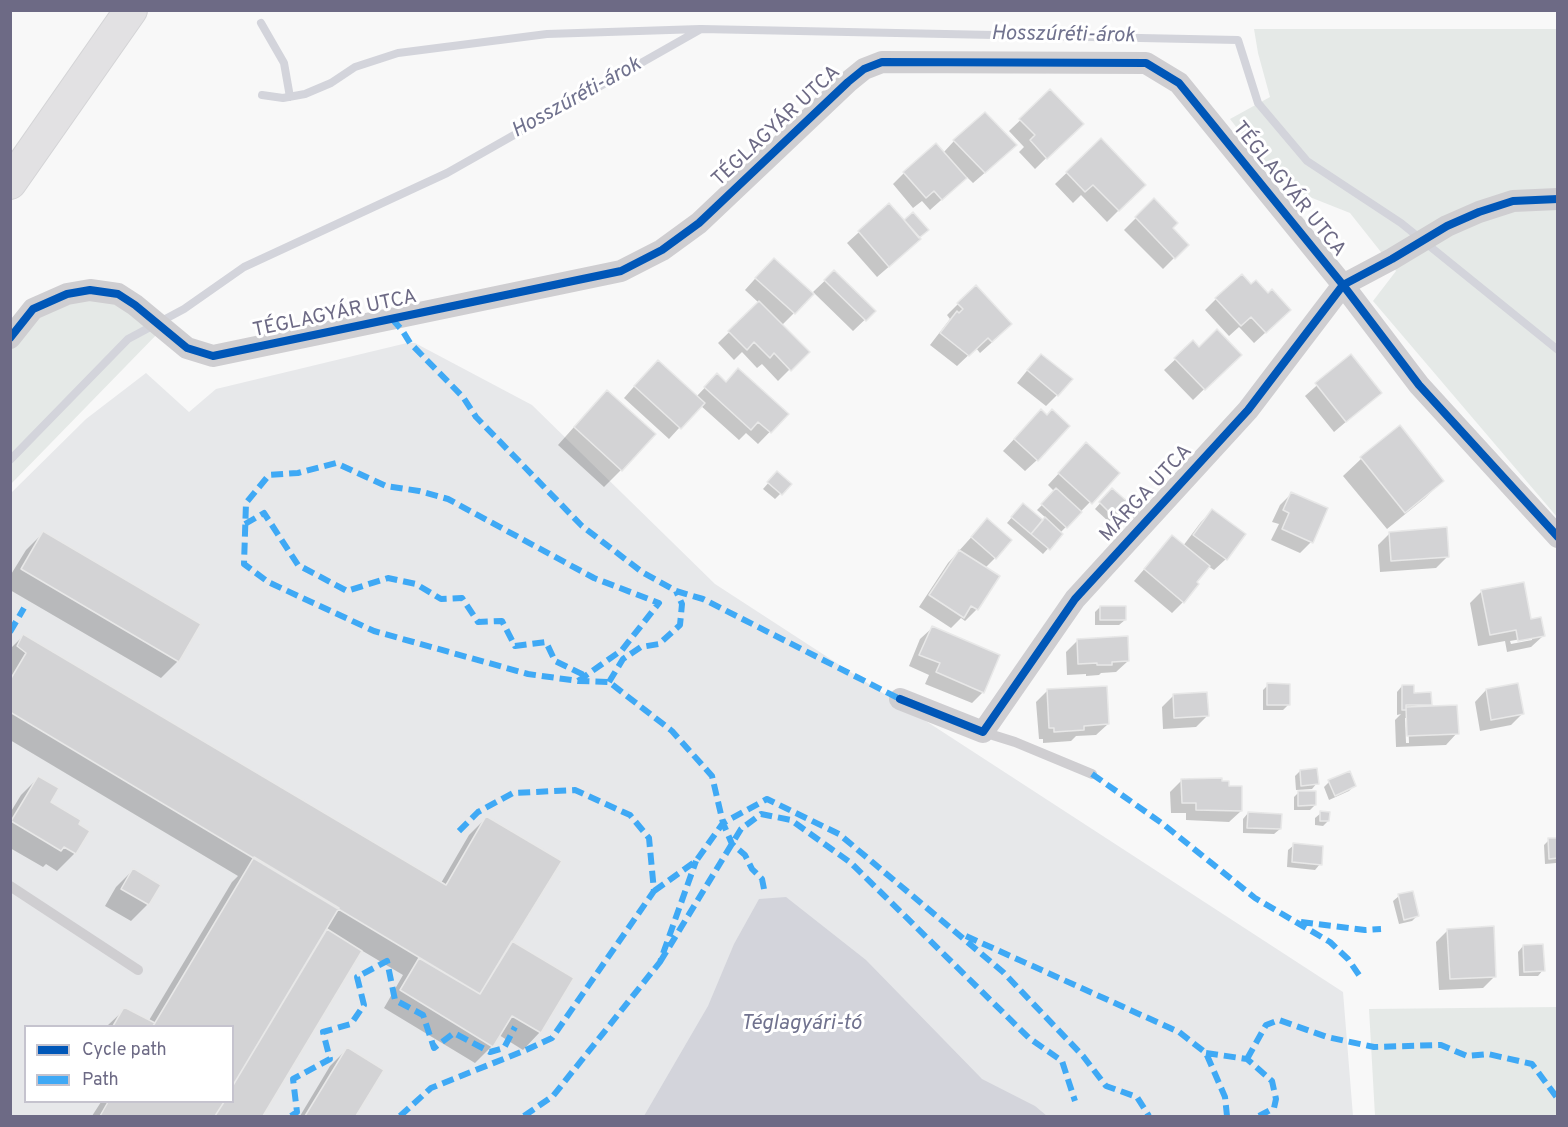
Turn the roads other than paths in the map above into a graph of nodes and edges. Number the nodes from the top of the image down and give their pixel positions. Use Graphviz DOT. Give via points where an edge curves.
graph roads {
  1 [pos="131,10"];
  2 [pos="10,183"];
  3 [pos="1557,199"];
  4 [pos="1343,285"];
  5 [pos="10,338"];
  6 [pos="1557,537"];
  7 [pos="900,699"];
  8 [pos="983,732"];
  9 [pos="1092,774"];
  10 [pos="10,886"];
  11 [pos="138,970"];
  1 -- 2 [label="main road"];
  3 -- 4 [label="street" via="1497,205 1447,226"];
  4 -- 5 [label="street, TÉGLAGYÁR UTCA" via="1179,83 1146,63 882,62 864,69 848,82 699,223 662,250 621,271 213,356 187,348 118,294 90,290 67,294 33,309"];
  4 -- 6 [label="street, TÉGLAGYÁR UTCA" via="1419,385"];
  4 -- 8 [label="street, MÁRGA UTCA" via="1248,410 1075,599"];
  7 -- 8 [label="street"];
  8 -- 9 [label="lane"];
  10 -- 11 [label="lane"];
}
